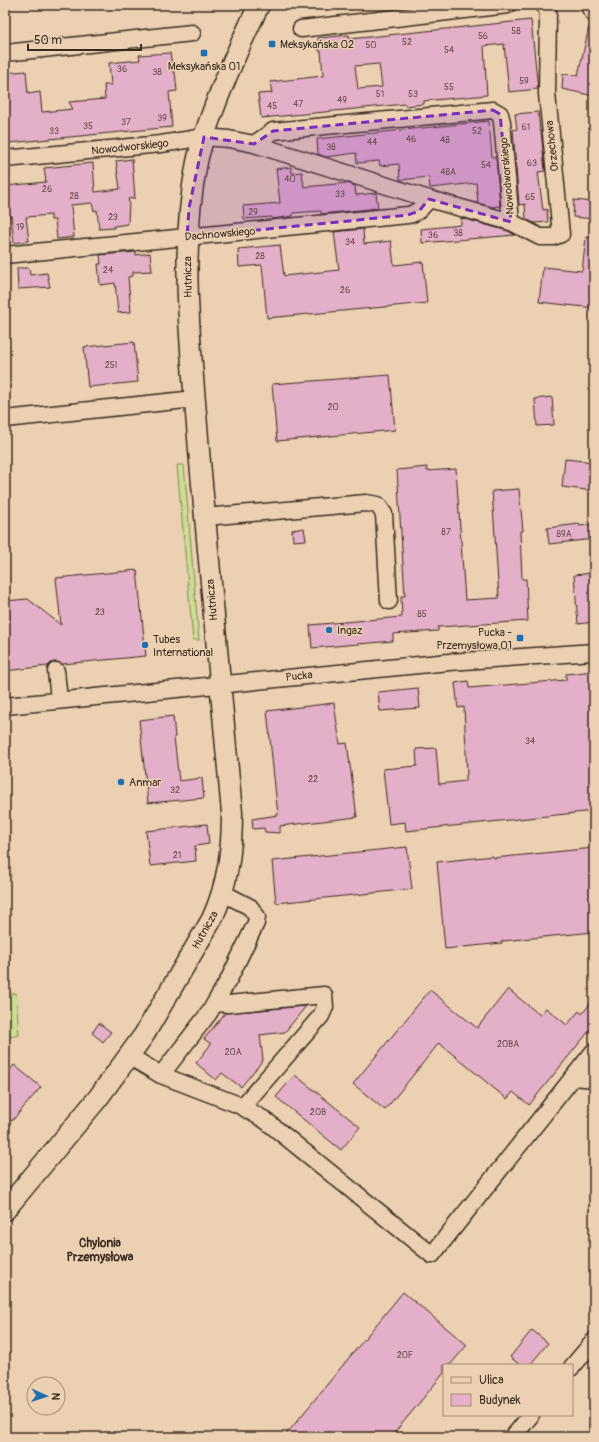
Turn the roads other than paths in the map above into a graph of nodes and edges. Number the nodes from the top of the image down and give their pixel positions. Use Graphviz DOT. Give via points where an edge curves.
graph roads {
  1 [pos="259,5"];
  2 [pos="508,5"];
  3 [pos="544,5"];
  4 [pos="588,5"];
  5 [pos="594,14"];
  6 [pos="301,30"];
  7 [pos="192,33"];
  8 [pos="5,53"];
  9 [pos="204,137"];
  10 [pos="254,144"];
  11 [pos="5,159"];
  12 [pos="429,199"];
  13 [pos="511,222"];
  14 [pos="187,237"];
  15 [pos="5,255"];
  16 [pos="195,399"];
  17 [pos="5,419"];
  18 [pos="205,517"];
  19 [pos="389,601"];
  20 [pos="594,652"];
  21 [pos="56,671"];
  22 [pos="220,684"];
  23 [pos="59,700"];
  24 [pos="5,706"];
  25 [pos="223,893"];
  26 [pos="215,1003"];
  27 [pos="594,1051"];
  28 [pos="129,1056"];
  29 [pos="161,1075"];
  30 [pos="574,1077"];
  31 [pos="594,1079"];
  32 [pos="242,1107"];
  33 [pos="5,1210"];
  34 [pos="594,1341"];
  35 [pos="573,1366"];
  36 [pos="530,1416"];
  37 [pos="513,1437"];
  1 -- 9 [label="main road, Hutnicza" via="219,92"];
  2 -- 6 [label="street"];
  3 -- 13 [label="street, Orzechowa" via="548,12 548,94 561,234 540,237"];
  4 -- 5 [label="street"];
  7 -- 8 [label="street"];
  9 -- 10 [label="street, Nowodworskiego"];
  9 -- 11 [label="street, Nowodworskiego" via="161,144"];
  9 -- 14 [label="main road, Hutnicza" via="189,208"];
  10 -- 12 [label="street, Nowodworskiego"];
  10 -- 13 [label="street, Nowodworskiego" via="273,131 493,110 500,114 502,122"];
  12 -- 13 [label="street, Nowodworskiego"];
  12 -- 14 [label="street, Dachnowskiego" via="415,214"];
  14 -- 15 [label="street, Dachnowskiego"];
  14 -- 16 [label="main road, Hutnicza" via="188,303"];
  16 -- 17 [label="street"];
  16 -- 18 [label="main road, Hutnicza"];
  18 -- 19 [label="street" via="378,504 384,514"];
  18 -- 22 [label="main road, Hutnicza"];
  20 -- 22 [label="street, Pucka" via="449,662"];
  21 -- 23 [label="street"];
  22 -- 23 [label="street, Pucka"];
  22 -- 25 [label="main road, Hutnicza" via="232,813 232,840"];
  23 -- 24 [label="street, Pucka"];
  25 -- 26 [label="street" via="250,907 257,917 229,979"];
  25 -- 28 [label="main road, Hutnicza" via="212,919"];
  26 -- 29 [label="street"];
  26 -- 32 [label="street" via="324,995 325,1007 321,1016"];
  27 -- 30 [label="street"];
  28 -- 29 [label="street"];
  28 -- 33 [label="main road, Hutnicza" via="98,1098"];
  29 -- 32 [label="street"];
  30 -- 31 [label="street"];
  30 -- 32 [label="street" via="432,1255 265,1120"];
  34 -- 35 [label="street"];
  36 -- 37 [label="street"];
}
